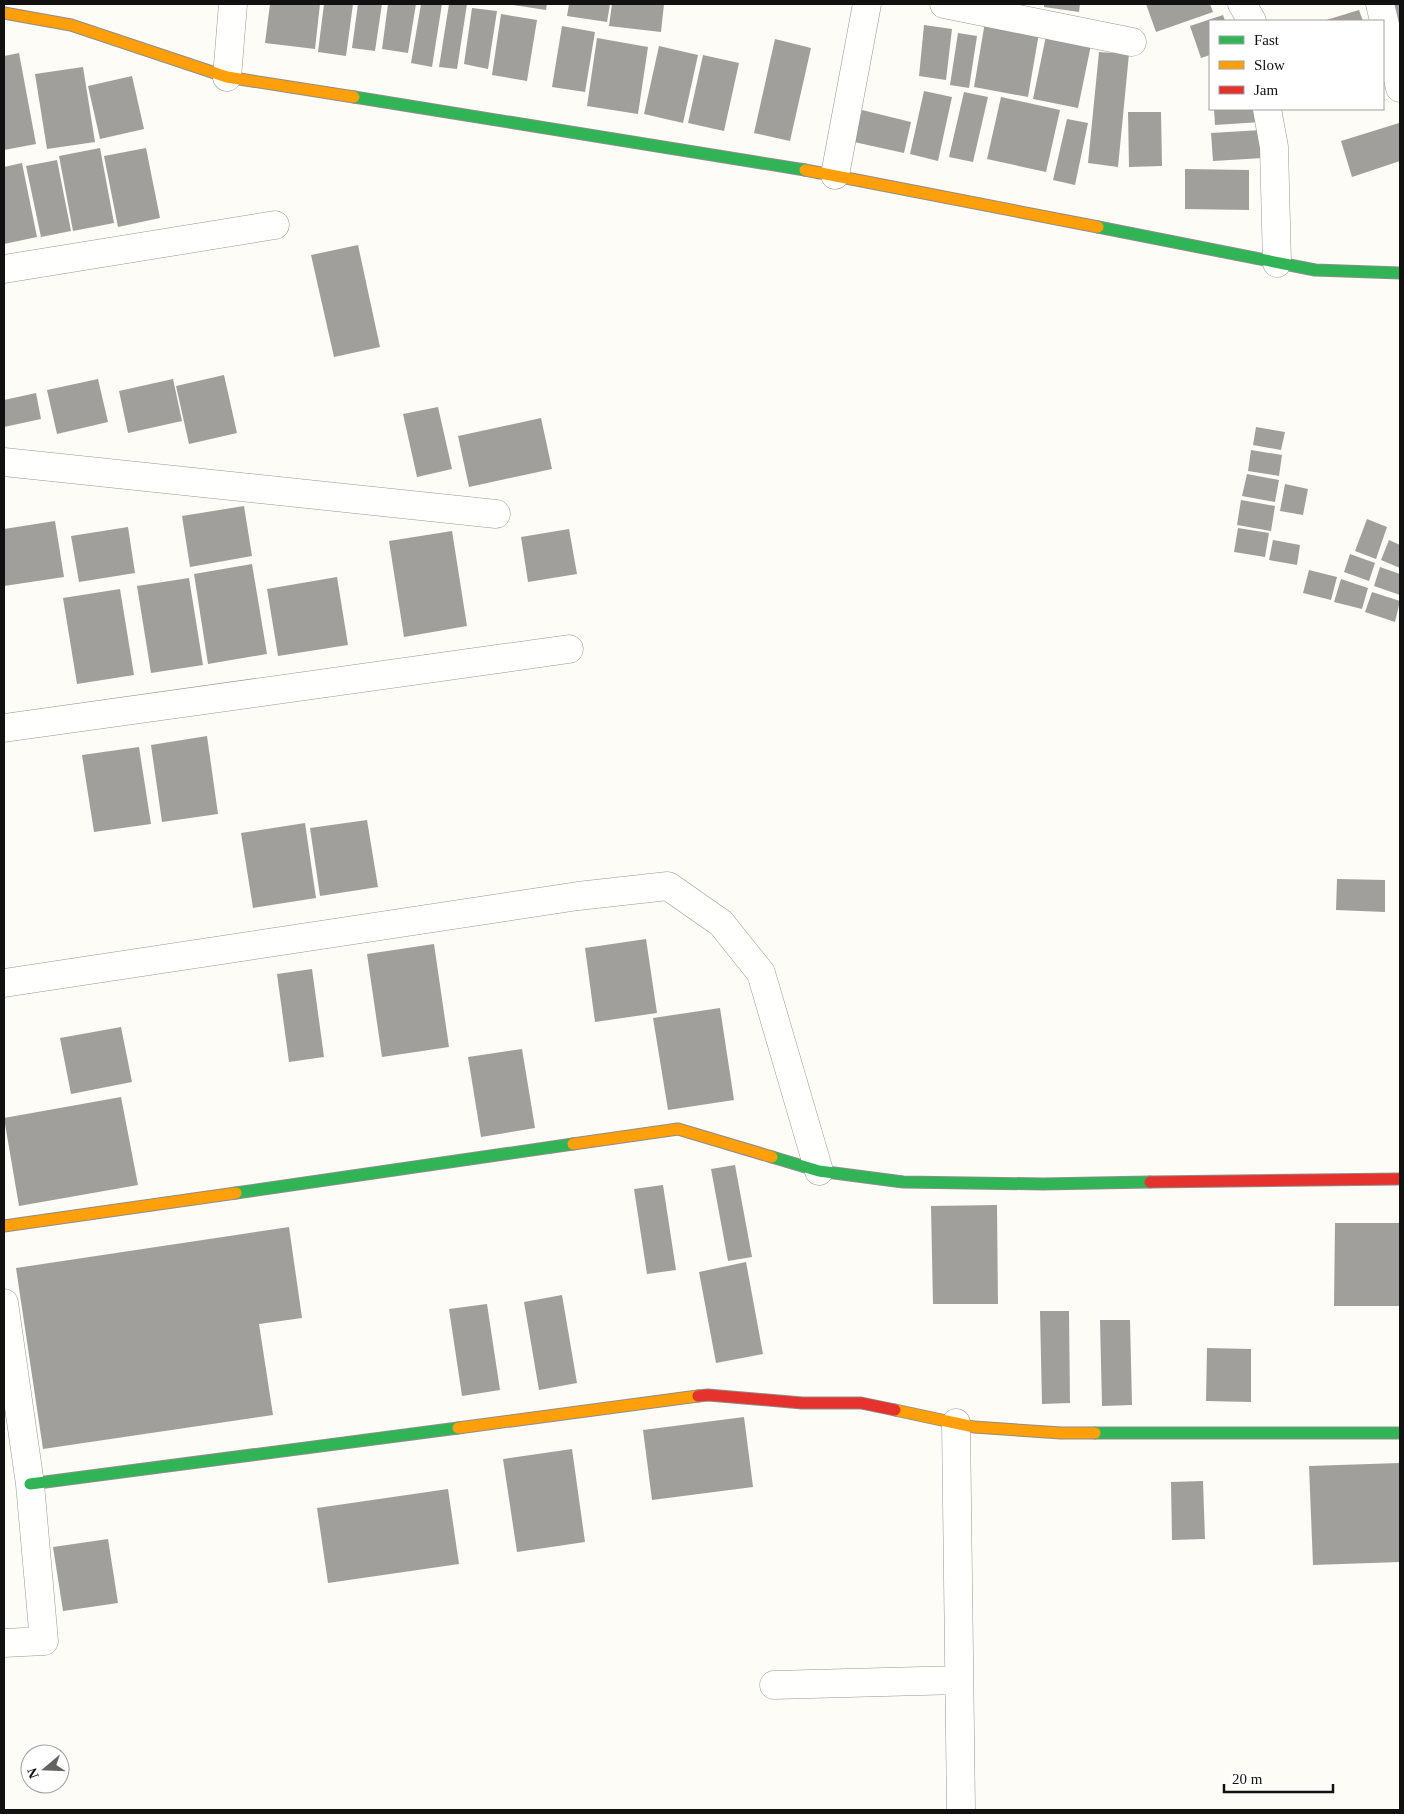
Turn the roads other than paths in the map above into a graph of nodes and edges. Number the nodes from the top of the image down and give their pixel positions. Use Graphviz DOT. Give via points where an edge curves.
graph roads {
  1 [pos="233,4"];
  2 [pos="867,4"];
  3 [pos="944,4"];
  4 [pos="1242,4"];
  5 [pos="1380,4"];
  6 [pos="38,12"];
  7 [pos="4,13"];
  8 [pos="1251,20"];
  9 [pos="1384,20"];
  10 [pos="1384,21"];
  11 [pos="1132,42"];
  12 [pos="227,77"];
  13 [pos="1400,88"];
  14 [pos="1267,110"];
  15 [pos="835,175"];
  16 [pos="275,225"];
  17 [pos="1277,263"];
  18 [pos="4,270"];
  19 [pos="1400,274"];
  20 [pos="4,462"];
  21 [pos="496,514"];
  22 [pos="568,649"];
  23 [pos="4,728"];
  24 [pos="4,983"];
  25 [pos="819,1171"];
  26 [pos="1400,1179"];
  27 [pos="4,1226"];
  28 [pos="4,1303"];
  29 [pos="956,1423"];
  30 [pos="1400,1433"];
  31 [pos="30,1484"];
  32 [pos="4,1644"];
  33 [pos="959,1680"];
  34 [pos="774,1686"];
  35 [pos="961,1810"];
  1 -- 12 [label="street"];
  2 -- 15 [label="street"];
  3 -- 11 [label="street"];
  4 -- 8 [label="street"];
  5 -- 9 [label="street"];
  6 -- 7 [label="street"];
  6 -- 12 [label="street"];
  10 -- 13 [label="street"];
  12 -- 15 [label="street"];
  14 -- 17 [label="street" via="1274,147"];
  15 -- 17 [label="street"];
  16 -- 18 [label="street"];
  17 -- 19 [label="street" via="1315,270"];
  20 -- 21 [label="street"];
  22 -- 23 [label="street"];
  24 -- 25 [label="street" via="578,896 668,886 721,924 761,973"];
  25 -- 26 [label="street" via="903,1182 1043,1184"];
  25 -- 27 [label="street" via="678,1129"];
  28 -- 31 [label="street"];
  29 -- 30 [label="street" via="1061,1433"];
  29 -- 31 [label="street" via="861,1403 708,1395"];
  29 -- 33 [label="street"];
  31 -- 32 [label="street" via="44,1641"];
  33 -- 34 [label="street"];
  33 -- 35 [label="street"];
}
